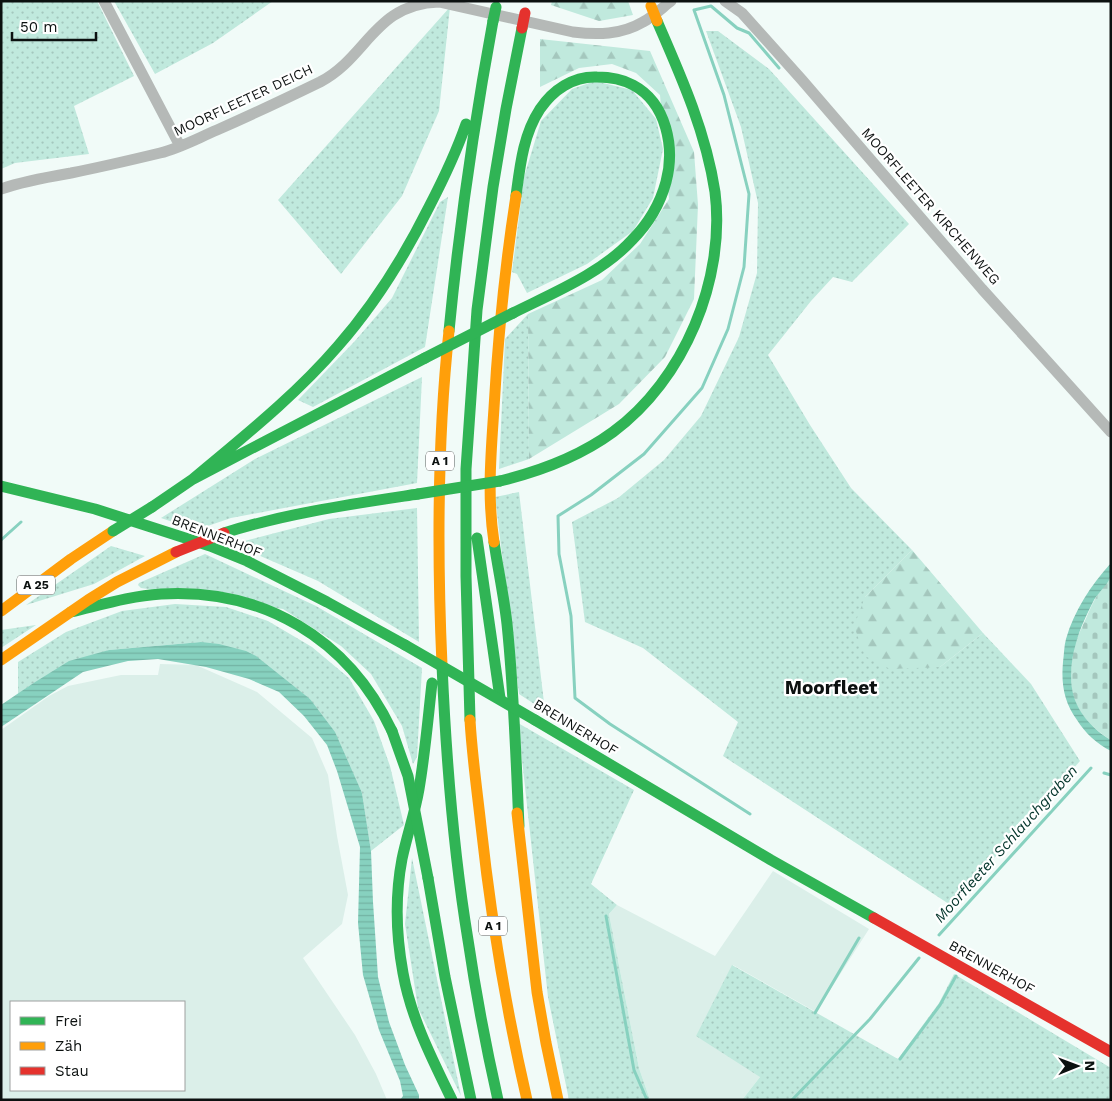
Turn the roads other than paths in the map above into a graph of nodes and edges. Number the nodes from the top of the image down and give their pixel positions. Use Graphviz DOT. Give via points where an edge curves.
graph roads {
  1 [pos="104,1"];
  2 [pos="528,1"];
  3 [pos="671,1"];
  4 [pos="726,1"];
  5 [pos="497,4"];
  6 [pos="650,4"];
  7 [pos="482,80"];
  8 [pos="180,146"];
  9 [pos="1,189"];
  10 [pos="1111,432"];
  11 [pos="466,469"];
  12 [pos="193,479"];
  13 [pos="1,486"];
  14 [pos="439,610"];
  15 [pos="1,611"];
  16 [pos="70,612"];
  17 [pos="1,660"];
  18 [pos="519,826"];
  19 [pos="1111,1052"];
  20 [pos="558,1099"];
  21 [pos="452,1100"];
  22 [pos="471,1100"];
  23 [pos="498,1100"];
  24 [pos="527,1100"];
  1 -- 8 [label="street"];
  2 -- 11 [label="main road, A 1, bridge" via="493,187 477,310"];
  3 -- 8 [label="street, MOORFLEETER DEICH" via="628,29 593,34 439,2 415,5 384,22 341,67 323,80"];
  4 -- 10 [label="street, MOORFLEETER KIRCHENWEG" via="795,72"];
  5 -- 7 [label="main road, A 1, bridge"];
  6 -- 16 [label="main road, bridge" via="699,123 717,217 711,277 701,314 686,345 650,398 621,426 568,459 530,473 461,488 263,521 176,552 117,582"];
  7 -- 12 [label="main road" via="461,139 441,182 378,296 355,327 304,382"];
  7 -- 14 [label="main road, A 1" via="466,182 444,380 439,469"];
  8 -- 9 [label="street, MOORFLEETER DEICH"];
  11 -- 18 [label="main road"];
  11 -- 24 [label="main road, A 1" via="469,696 475,780 500,969"];
  12 -- 15 [label="main road, A 25, bridge" via="71,559"];
  12 -- 18 [label="main road, bridge" via="425,358 513,313 618,254 657,207 669,172 668,135 658,108 648,96 629,82 602,76 584,77 551,94 531,126 515,198 506,262 497,354 490,504 510,650"];
  13 -- 19 [label="main road, BRENNERHOF, bridge" via="95,509 247,561 405,645 771,860"];
  14 -- 21 [label="main road" via="425,750 402,861 398,938 411,1007"];
  14 -- 23 [label="main road, A 1" via="448,778 461,894"];
  16 -- 17 [label="main road"];
  16 -- 22 [label="main road, bridge" via="160,593 215,595 246,601 298,625 357,674 392,731 408,776 444,977"];
  18 -- 20 [label="main road" via="537,992"];
}
